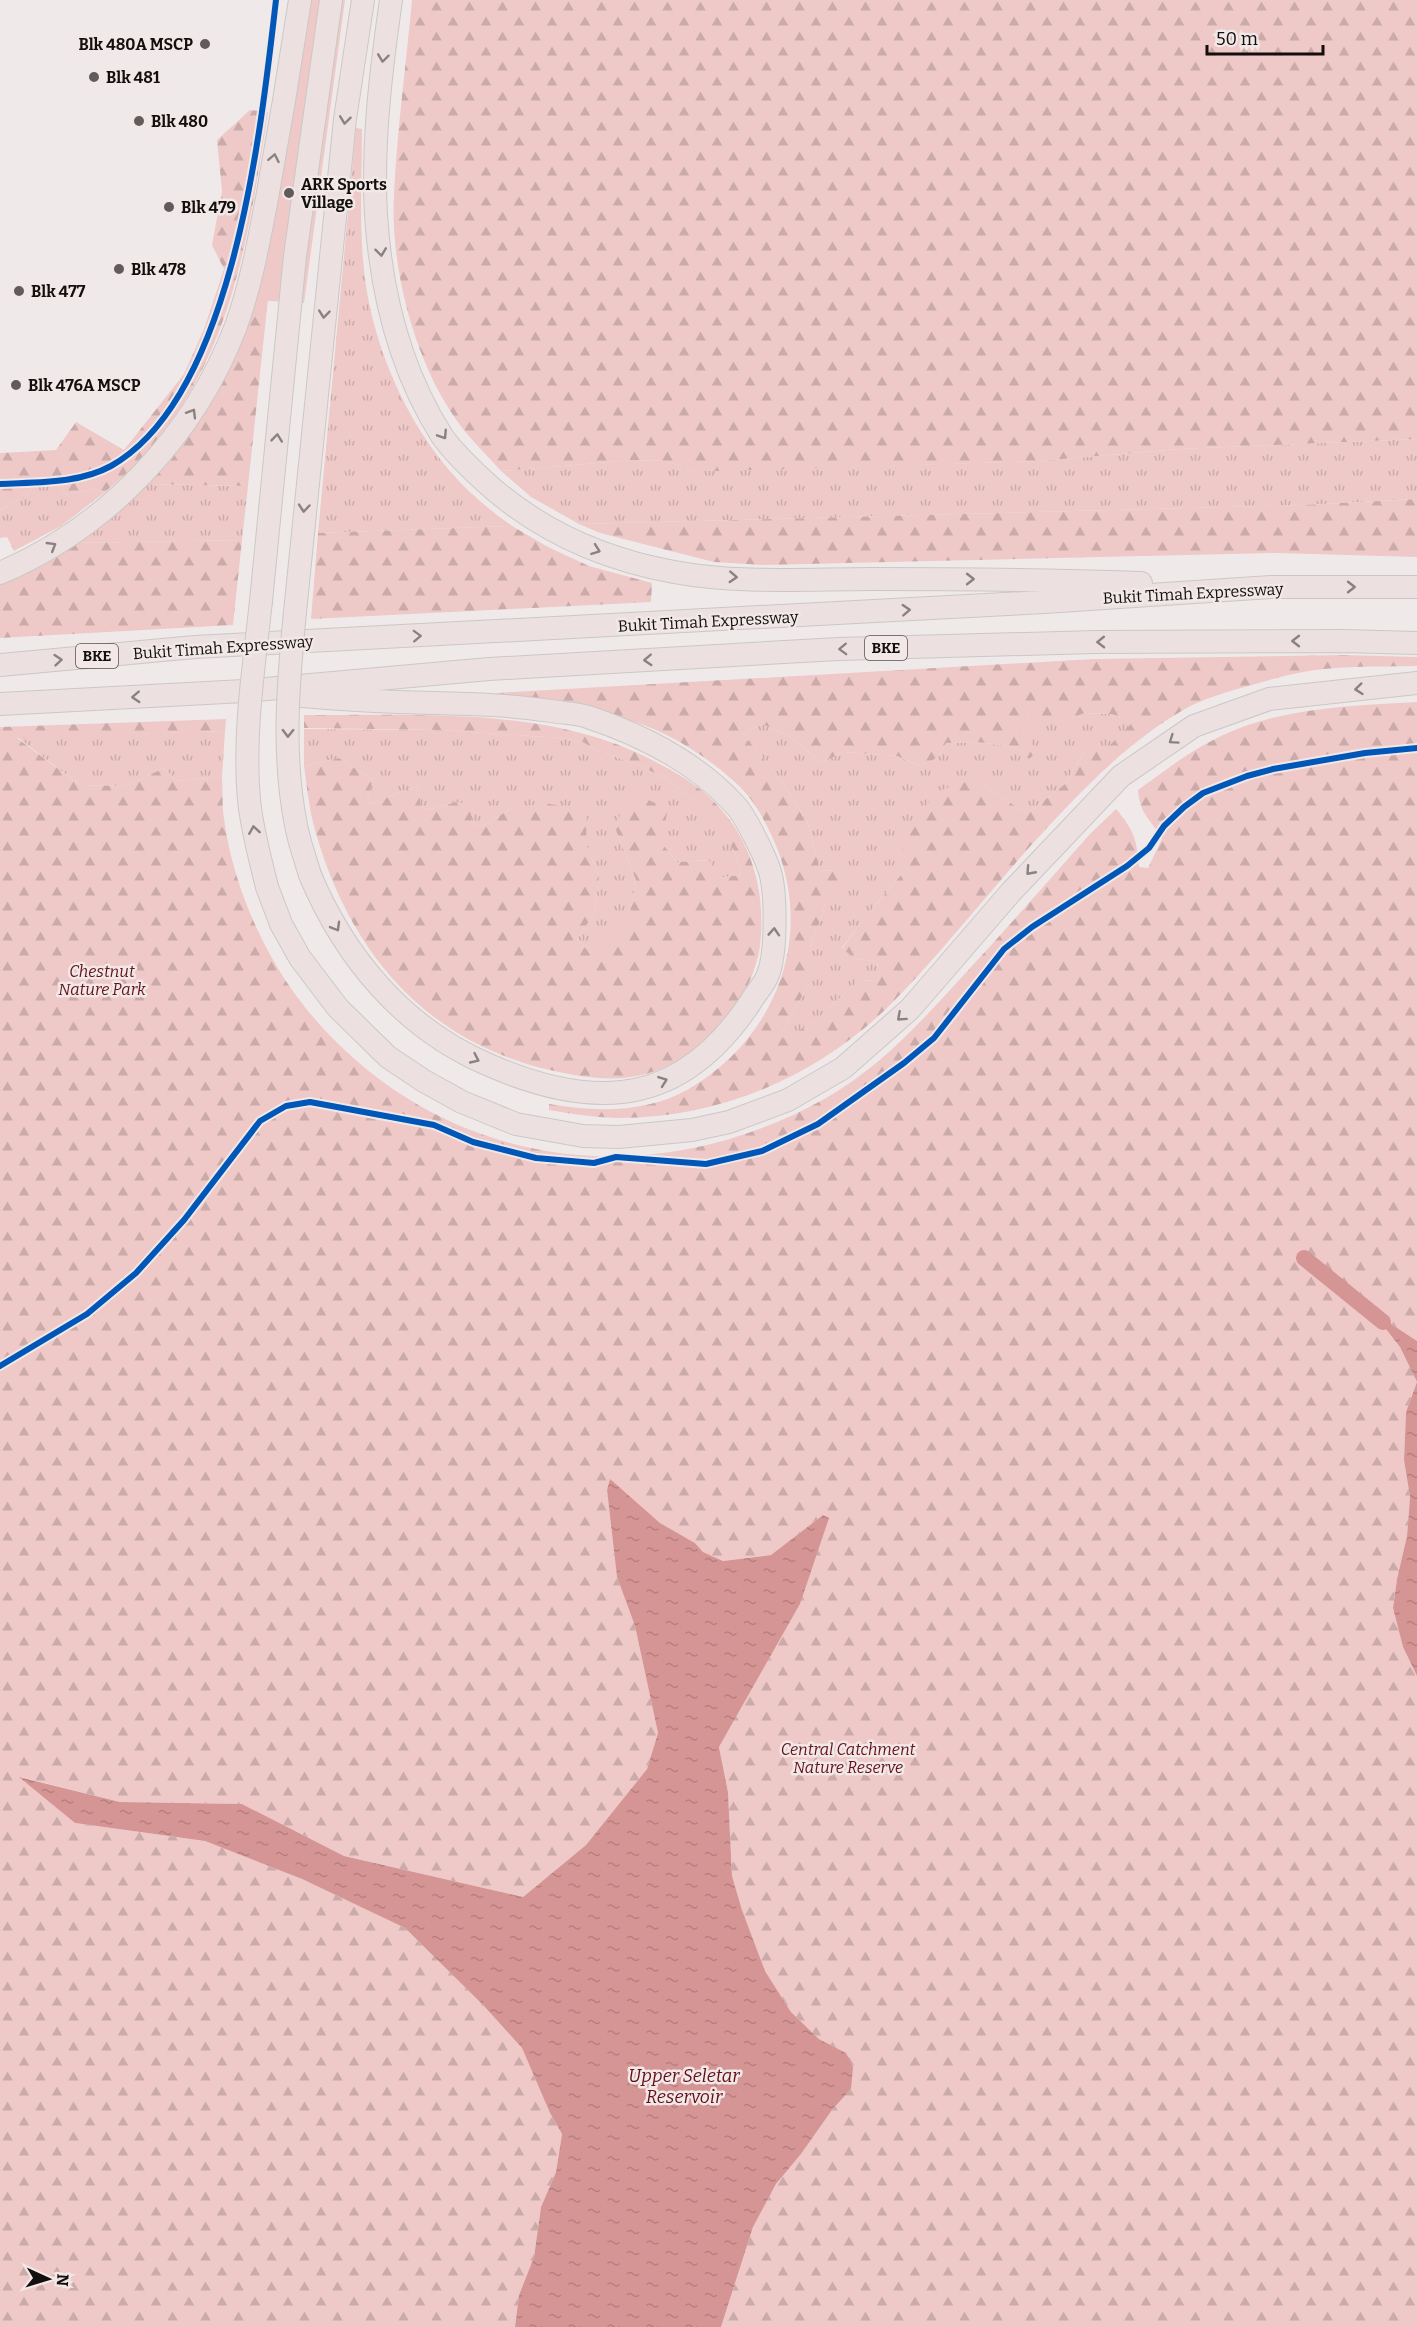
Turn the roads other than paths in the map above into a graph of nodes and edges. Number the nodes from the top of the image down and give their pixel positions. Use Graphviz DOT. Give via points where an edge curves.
graph roads {
  1 [pos="300,0"];
  2 [pos="331,0"];
  3 [pos="363,0"];
  4 [pos="391,0"];
  5 [pos="0,573"];
  6 [pos="1271,587"];
  7 [pos="1417,587"];
  8 [pos="1417,643"];
  9 [pos="0,665"];
  10 [pos="1417,683"];
  11 [pos="244,691"];
  12 [pos="0,704"];
  5 -- 1 [label="highway, one-way" via="72,534 125,492 185,424 212,379 236,326 250,278"];
  10 -- 2 [label="highway, one-way, bridge" via="1269,699 1194,726 1121,776 1025,877 910,1009 843,1068 788,1100 729,1122 692,1130 583,1136 516,1124 424,1082 388,1057 338,1008 300,958 267,887 249,799 249,710 296,256"];
  3 -- 11 [label="highway, one-way, bridge" via="345,119 289,681 287,761 296,826 310,875 336,928 360,965 391,999 427,1029 470,1057 515,1076 571,1090 623,1092 677,1076 719,1044 768,976 776,930 770,868 738,808 695,768 640,738 585,716 504,704 355,700"];
  4 -- 6 [label="highway, one-way" via="381,73 376,215 386,292 400,348 444,439 471,469 526,515 590,548 675,572 767,579 1018,579"];
  6 -- 7 [label="highway, Bukit Timah Expressway / BKE, one-way"];
  9 -- 6 [label="highway, Bukit Timah Expressway / BKE, one-way" via="195,647"];
  8 -- 11 [label="highway, BKE, one-way" via="1095,642 838,649 489,669"];
  11 -- 12 [label="highway, BKE, one-way"];
}
